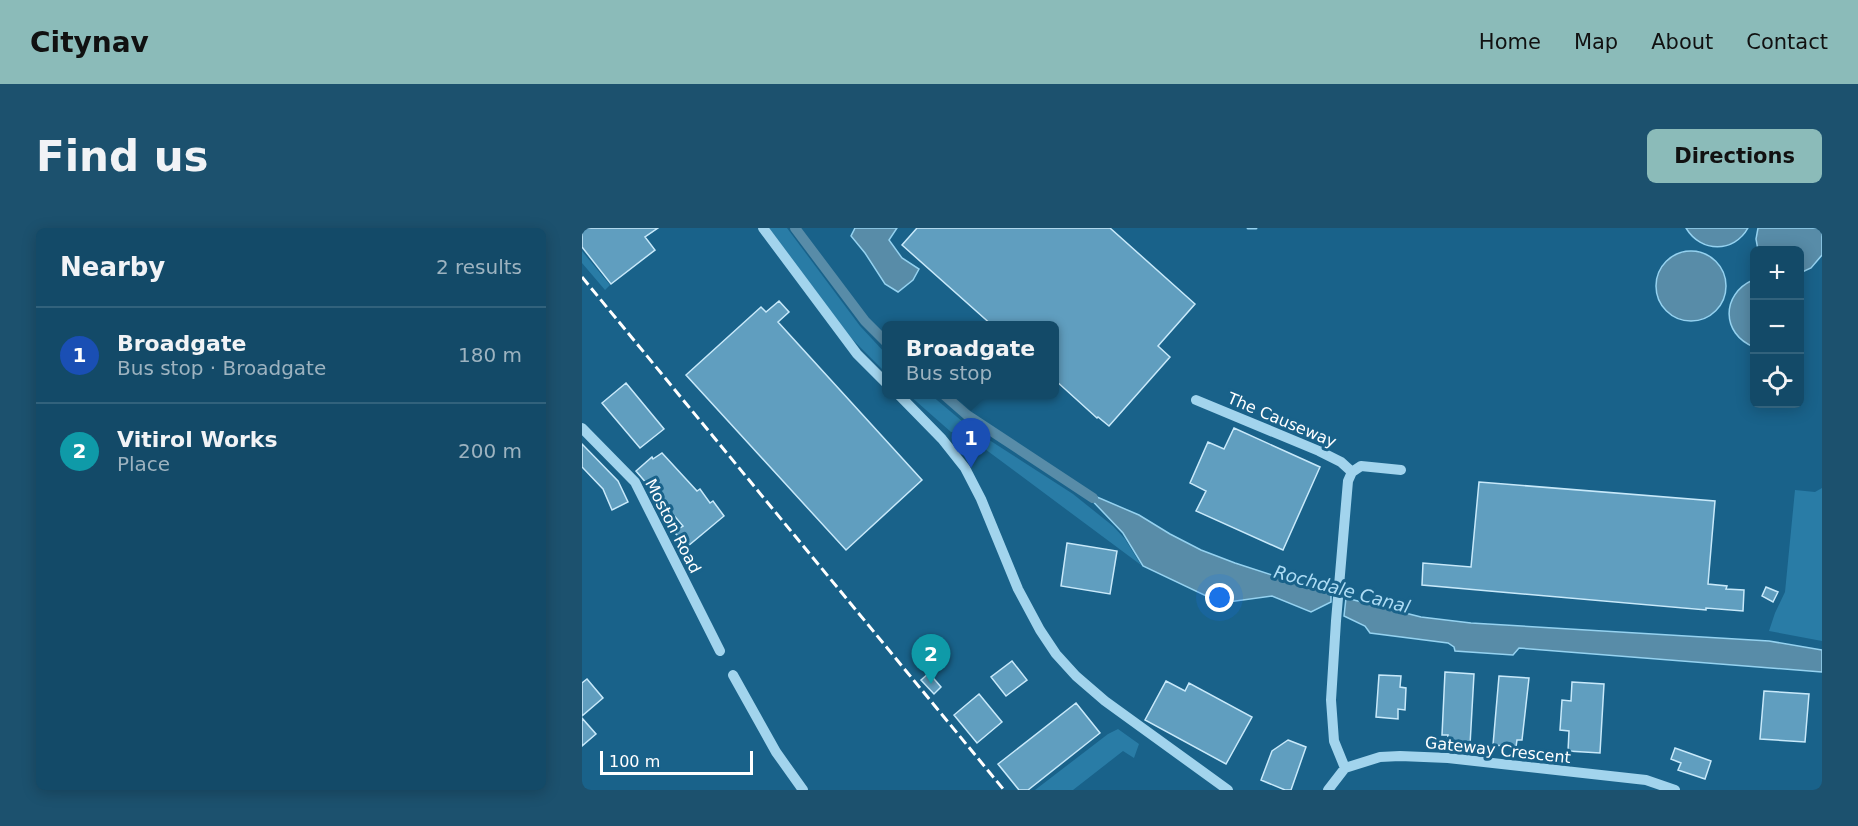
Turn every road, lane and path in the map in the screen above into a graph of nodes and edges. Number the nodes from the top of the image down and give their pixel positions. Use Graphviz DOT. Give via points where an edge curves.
graph roads {
  1 [pos="764,228"];
  2 [pos="882,379"];
  3 [pos="903,399"];
  4 [pos="1196,400"];
  5 [pos="582,428"];
  6 [pos="1401,470"];
  7 [pos="1352,472"];
  8 [pos="720,651"];
  9 [pos="733,675"];
  10 [pos="1345,768"];
  11 [pos="803,790"];
  12 [pos="1228,790"];
  13 [pos="1328,790"];
  14 [pos="1676,790"];
  1 -- 2 [label="street" via="857,354"];
  3 -- 12 [label="street" via="964,468 1018,589 1056,654 1105,701"];
  4 -- 7 [label="street, The Causeway" via="1318,451"];
  5 -- 8 [label="street, Moston Road" via="635,482"];
  6 -- 7 [label="street" via="1361,466"];
  7 -- 10 [label="street" via="1348,481 1331,700 1334,741"];
  9 -- 11 [label="street" via="776,752"];
  10 -- 13 [label="street"];
  10 -- 14 [label="street, Gateway Crescent" via="1380,757 1448,758 1646,780"];
}
